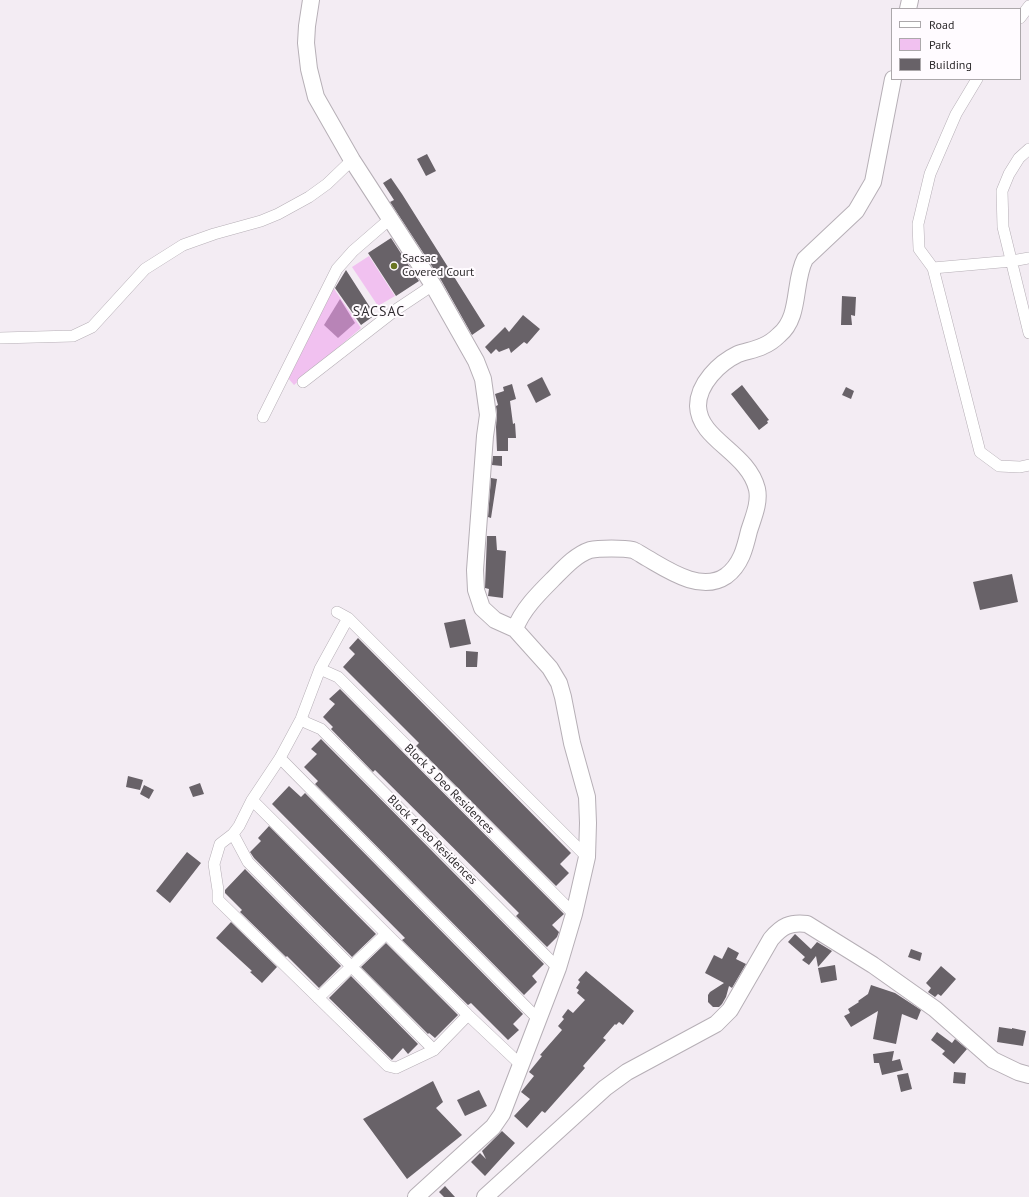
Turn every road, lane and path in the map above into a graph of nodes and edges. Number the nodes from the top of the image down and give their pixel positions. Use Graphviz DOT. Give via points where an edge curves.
graph roads {
  1 [pos="311,0"];
  2 [pos="1029,6"];
  3 [pos="1021,17"];
  4 [pos="893,80"];
  5 [pos="976,80"];
  6 [pos="1029,149"];
  7 [pos="352,160"];
  8 [pos="391,218"];
  9 [pos="1029,258"];
  10 [pos="1012,261"];
  11 [pos="933,268"];
  12 [pos="433,286"];
  13 [pos="1029,333"];
  14 [pos="0,338"];
  15 [pos="303,382"];
  16 [pos="263,417"];
  17 [pos="1029,465"];
  18 [pos="337,612"];
  19 [pos="348,618"];
  20 [pos="515,629"];
  21 [pos="320,669"];
  22 [pos="301,719"];
  23 [pos="280,758"];
  24 [pos="252,800"];
  25 [pos="233,834"];
  26 [pos="587,857"];
  27 [pos="574,914"];
  28 [pos="386,934"];
  29 [pos="352,967"];
  30 [pos="558,968"];
  31 [pos="318,998"];
  32 [pos="468,1015"];
  33 [pos="539,1020"];
  34 [pos="434,1050"];
  35 [pos="521,1065"];
  36 [pos="1029,1075"];
  37 [pos="416,1197"];
  38 [pos="485,1197"];
  1 -- 7 [label="street" via="306,43 316,97"];
  2 -- 3 [label="street"];
  4 -- 20 [label="street" via="873,182 856,211 805,259 789,323 780,335 763,346 730,358 718,367 699,394 699,416 706,429 743,462 757,489 753,517 744,551 737,565 719,580 701,582 687,579 633,550 590,550 570,562 539,593 518,620"];
  5 -- 11 [label="street" via="956,114 930,174 918,224 919,249"];
  6 -- 10 [label="street" via="1020,158 1002,191 1004,227"];
  7 -- 8 [label="street"];
  7 -- 14 [label="street" via="328,184 278,214 183,245 145,269 92,327 73,336"];
  8 -- 12 [label="street"];
  8 -- 16 [label="street" via="353,251 337,269"];
  9 -- 10 [label="street"];
  10 -- 11 [label="street"];
  10 -- 13 [label="street"];
  11 -- 17 [label="street" via="980,452 999,466"];
  12 -- 15 [label="street" via="397,309"];
  12 -- 20 [label="street" via="476,361 483,379 488,415 475,570 476,590 482,608 494,620"];
  18 -- 19 [label="street"];
  19 -- 21 [label="street"];
  19 -- 26 [label="street"];
  20 -- 26 [label="street" via="550,668 559,683 587,797"];
  21 -- 22 [label="street"];
  21 -- 27 [label="street, Block 3 Deo Residences" via="338,677"];
  22 -- 23 [label="street"];
  22 -- 30 [label="street, Block 4 Deo Residences" via="321,729"];
  23 -- 24 [label="street"];
  23 -- 33 [label="street"];
  24 -- 25 [label="street"];
  24 -- 28 [label="street"];
  25 -- 29 [label="street" via="248,862"];
  25 -- 31 [label="street" via="220,844 214,864 218,900"];
  26 -- 27 [label="street"];
  27 -- 30 [label="street"];
  28 -- 29 [label="street"];
  28 -- 32 [label="street"];
  29 -- 31 [label="street"];
  29 -- 34 [label="street"];
  30 -- 33 [label="street"];
  31 -- 34 [label="street" via="388,1066 396,1068"];
  32 -- 34 [label="street"];
  32 -- 35 [label="street"];
  33 -- 35 [label="street"];
  35 -- 37 [label="street" via="498,1121"];
  36 -- 38 [label="street" via="993,1060 935,1009 872,965 807,924 796,923 776,932 771,938 730,1010 716,1024 627,1072 605,1088"];
}
